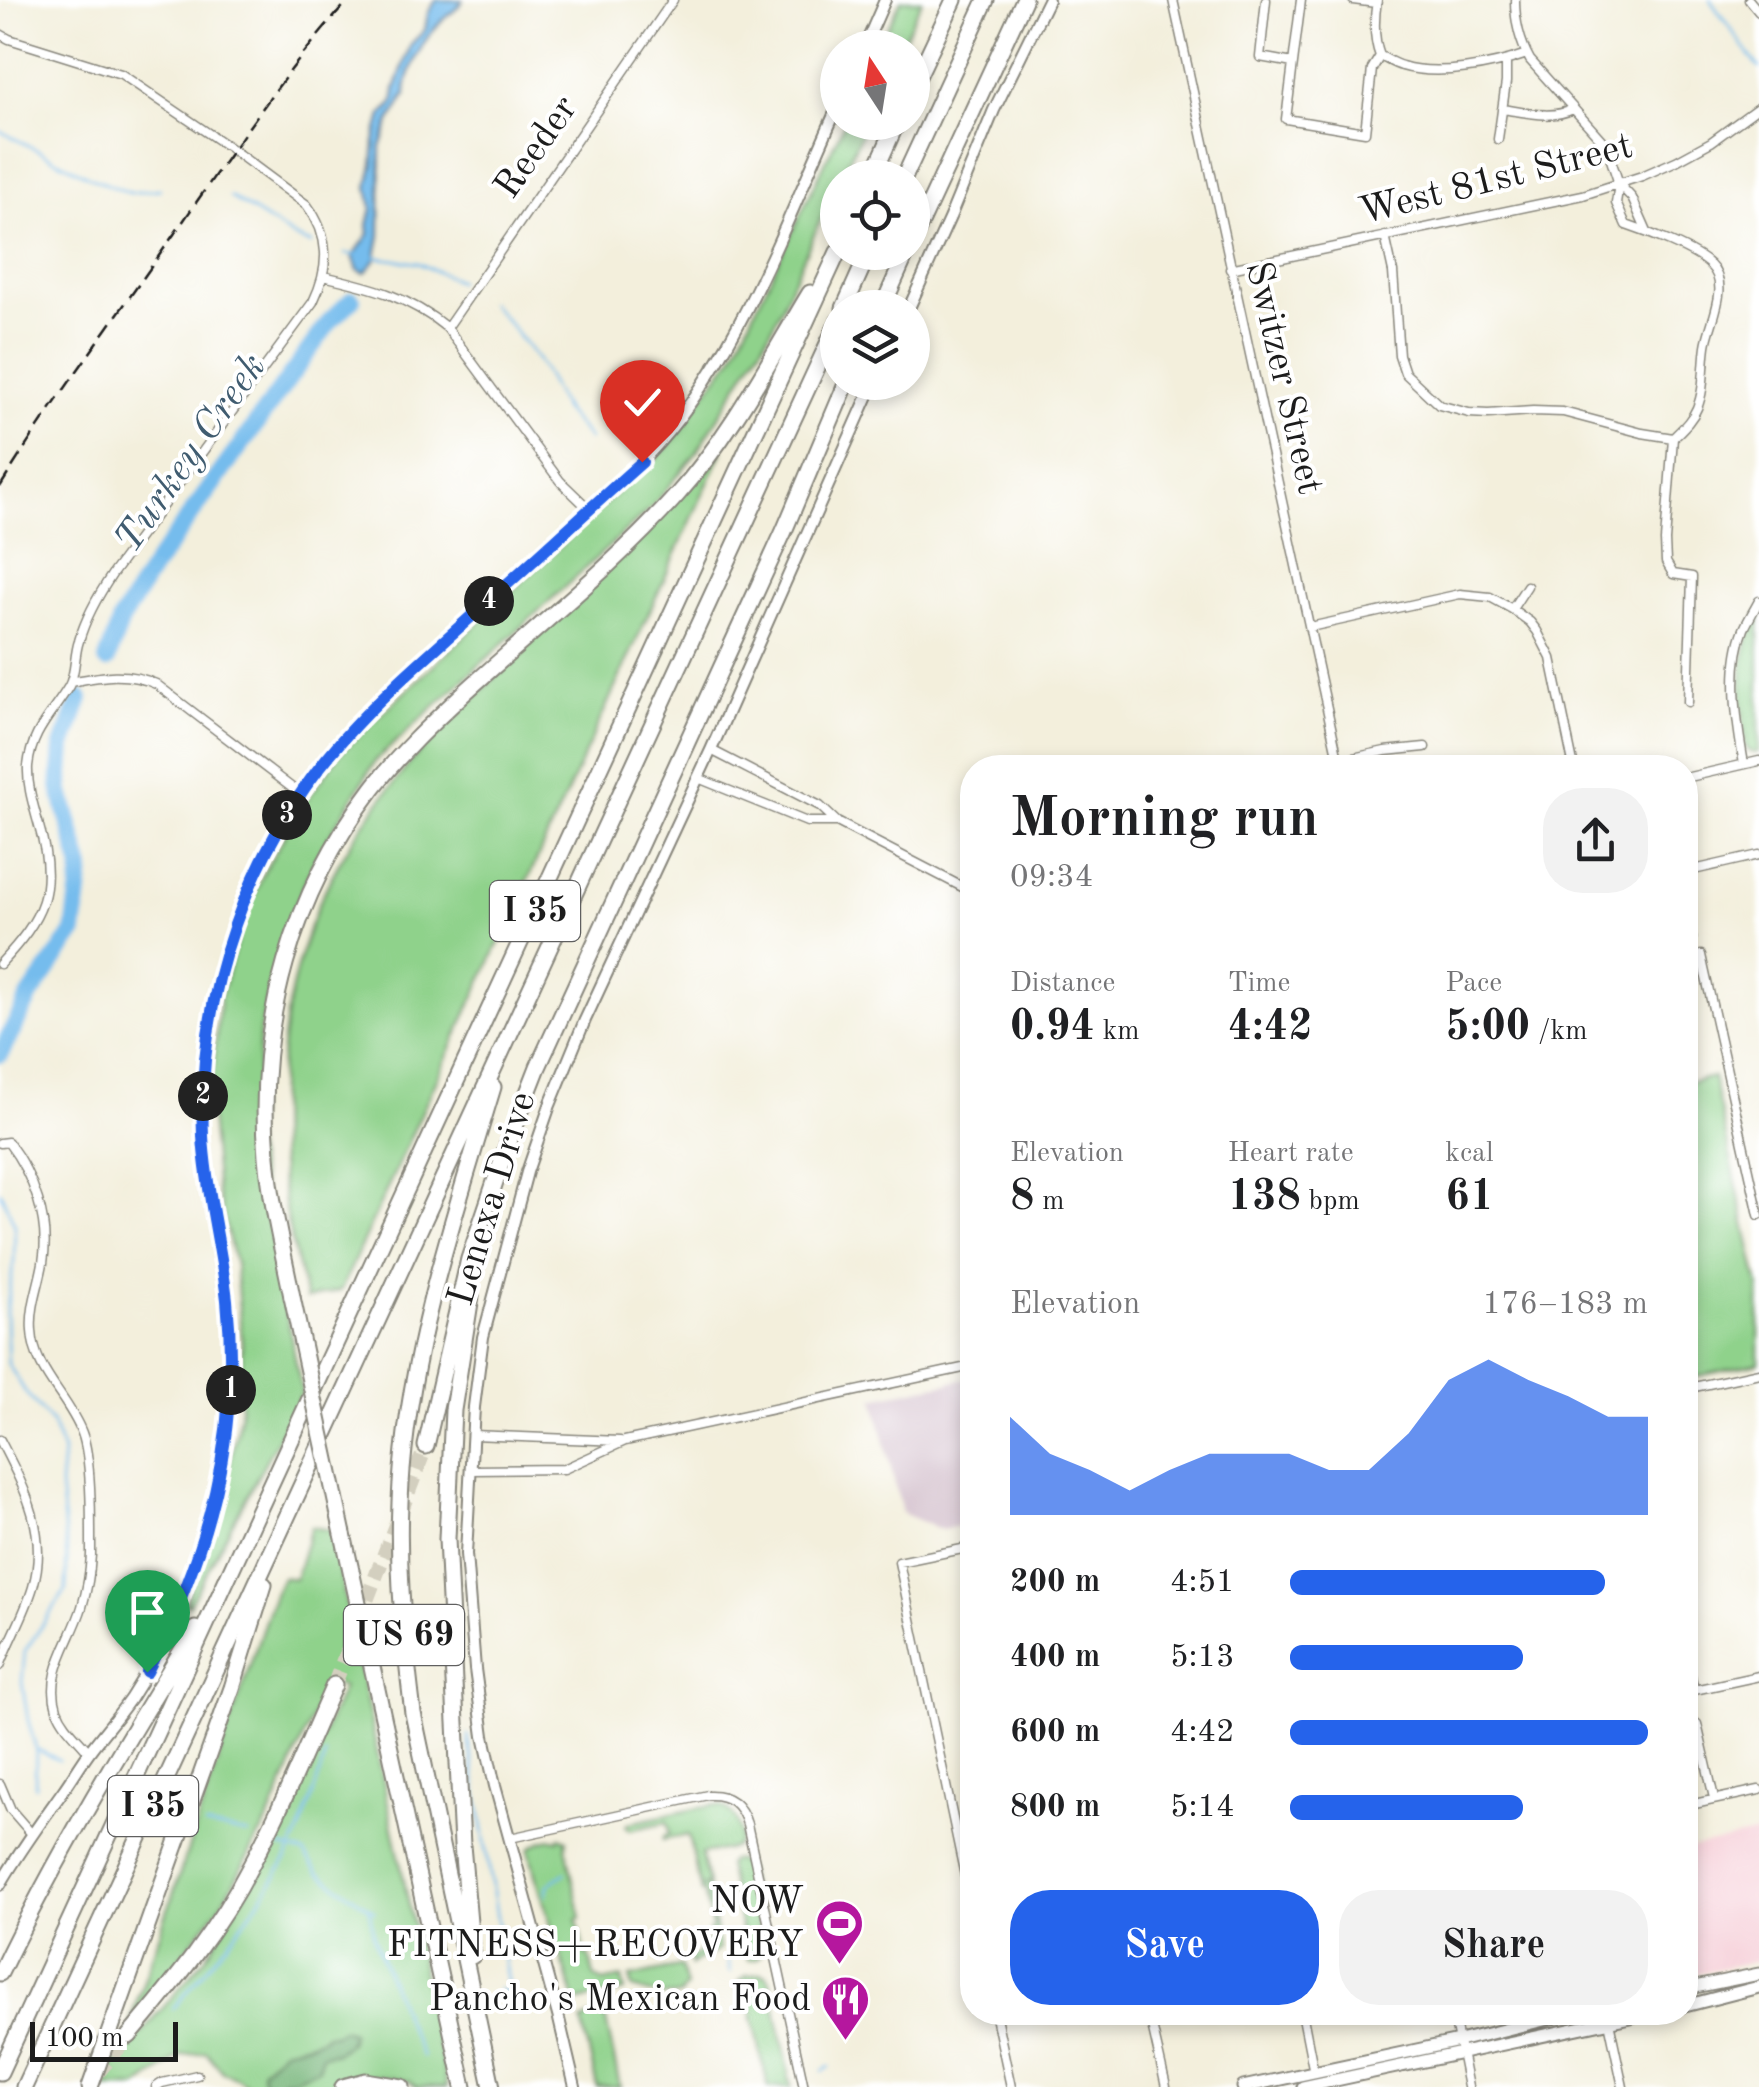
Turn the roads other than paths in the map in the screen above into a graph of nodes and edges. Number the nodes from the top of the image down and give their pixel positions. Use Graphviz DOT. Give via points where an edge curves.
graph roads {
  1 [pos="673,0"];
  2 [pos="886,0"];
  3 [pos="954,0"];
  4 [pos="986,0"];
  5 [pos="1024,0"];
  6 [pos="1048,0"];
  7 [pos="1173,0"];
  8 [pos="1266,0"];
  9 [pos="1301,0"];
  10 [pos="1353,0"];
  11 [pos="1515,0"];
  12 [pos="1749,0"];
  13 [pos="1376,1"];
  14 [pos="1759,12"];
  15 [pos="872,30"];
  16 [pos="0,34"];
  17 [pos="930,51"];
  18 [pos="1527,54"];
  19 [pos="1380,56"];
  20 [pos="1506,61"];
  21 [pos="1293,63"];
  22 [pos="1573,108"];
  23 [pos="1759,108"];
  24 [pos="1502,109"];
  25 [pos="1498,139"];
  26 [pos="823,140"];
  27 [pos="912,160"];
  28 [pos="1620,184"];
  29 [pos="930,203"];
  30 [pos="1646,232"];
  31 [pos="1385,236"];
  32 [pos="1230,269"];
  33 [pos="825,270"];
  34 [pos="828,270"];
  35 [pos="324,276"];
  36 [pos="916,290"];
  37 [pos="447,328"];
  38 [pos="820,361"];
  39 [pos="839,400"];
  40 [pos="866,400"];
  41 [pos="1673,438"];
  42 [pos="590,509"];
  43 [pos="1527,586"];
  44 [pos="1759,601"];
  45 [pos="1512,609"];
  46 [pos="1310,626"];
  47 [pos="71,682"];
  48 [pos="1688,702"];
  49 [pos="1424,747"];
  50 [pos="711,750"];
  51 [pos="1338,755"];
  52 [pos="1371,755"];
  53 [pos="1571,755"];
  54 [pos="1759,761"];
  55 [pos="1744,764"];
  56 [pos="1698,775"];
  57 [pos="698,778"];
  58 [pos="300,794"];
  59 [pos="837,822"];
  60 [pos="1759,856"];
  61 [pos="1698,869"];
  62 [pos="960,886"];
  63 [pos="1701,955"];
  64 [pos="0,964"];
  65 [pos="511,1030"];
  66 [pos="0,1143"];
  67 [pos="506,1149"];
  68 [pos="1759,1216"];
  69 [pos="960,1369"];
  70 [pos="1759,1373"];
  71 [pos="1698,1386"];
  72 [pos="473,1435"];
  73 [pos="0,1440"];
  74 [pos="624,1441"];
  75 [pos="426,1446"];
  76 [pos="471,1470"];
  77 [pos="282,1526"];
  78 [pos="960,1549"];
  79 [pos="232,1569"];
  80 [pos="0,1666"];
  81 [pos="1759,1676"];
  82 [pos="334,1685"];
  83 [pos="1698,1689"];
  84 [pos="1698,1728"];
  85 [pos="89,1752"];
  86 [pos="0,1784"];
  87 [pos="1759,1790"];
  88 [pos="1714,1798"];
  89 [pos="1698,1802"];
  90 [pos="31,1833"];
  91 [pos="510,1838"];
  92 [pos="960,1852"];
  93 [pos="0,1885"];
  94 [pos="0,1973"];
  95 [pos="1759,1974"];
  96 [pos="1698,1986"];
  97 [pos="1759,1987"];
  98 [pos="1698,2003"];
  99 [pos="479,2024"];
  100 [pos="998,2025"];
  101 [pos="1152,2025"];
  102 [pos="1304,2025"];
  103 [pos="1455,2025"];
  104 [pos="1533,2025"];
  105 [pos="1569,2025"];
  106 [pos="1610,2025"];
  107 [pos="128,2036"];
  108 [pos="1460,2047"];
  109 [pos="0,2072"];
  110 [pos="196,2075"];
  111 [pos="1312,2082"];
  112 [pos="24,2087"];
  113 [pos="90,2087"];
  114 [pos="156,2087"];
  115 [pos="343,2087"];
  116 [pos="402,2087"];
  117 [pos="464,2087"];
  118 [pos="492,2087"];
  119 [pos="575,2087"];
  120 [pos="804,2087"];
  121 [pos="1011,2087"];
  122 [pos="1166,2087"];
  123 [pos="1243,2087"];
  124 [pos="1468,2087"];
  125 [pos="1623,2087"];
  1 -- 37 [label="street, Reeder"];
  2 -- 15 [label="street"];
  3 -- 17 [label="highway"];
  4 -- 27 [label="highway"];
  5 -- 29 [label="highway"];
  6 -- 36 [label="street"];
  7 -- 32 [label="street, Switzer Street"];
  8 -- 21 [label="street" via="1260,57"];
  9 -- 21 [label="street"];
  10 -- 13 [label="street"];
  11 -- 18 [label="street"];
  12 -- 14 [label="street"];
  13 -- 19 [label="street"];
  16 -- 35 [label="street" via="120,74 296,196 322,232"];
  18 -- 20 [label="street"];
  18 -- 22 [label="street"];
  19 -- 20 [label="street" via="1434,70"];
  19 -- 21 [label="street" via="1372,68 1365,132 1286,120"];
  20 -- 24 [label="street"];
  22 -- 24 [label="street" via="1551,115"];
  22 -- 28 [label="street" via="1606,144"];
  23 -- 28 [label="street, West 81st Street" via="1711,142"];
  24 -- 25 [label="street"];
  26 -- 42 [label="street" via="714,369 642,462"];
  28 -- 30 [label="street"];
  28 -- 30 [label="street" via="1616,204 1626,225"];
  28 -- 31 [label="street, West 81st Street"];
  30 -- 41 [label="street" via="1713,266 1719,283 1698,406"];
  31 -- 32 [label="street, West 81st Street"];
  31 -- 41 [label="street" via="1399,356 1405,373 1439,405 1469,413 1562,412"];
  32 -- 46 [label="street, Switzer Street"];
  33 -- 117 [label="highway, US 69, bridge" via="680,492 460,697 351,818 292,938 274,1006 266,1067 267,1160"];
  34 -- 79 [label="highway, I 35"];
  35 -- 37 [label="street" via="402,298"];
  35 -- 47 [label="street" via="313,302 99,594"];
  37 -- 42 [label="street" via="560,481"];
  38 -- 65 [label="highway, I 35"];
  39 -- 67 [label="highway"];
  40 -- 50 [label="street, Lenexa Drive"];
  41 -- 48 [label="street" via="1666,562 1673,574 1692,577"];
  42 -- 58 [label="street" via="372,708"];
  43 -- 45 [label="street"];
  44 -- 55 [label="street" via="1736,662"];
  45 -- 46 [label="street" via="1460,594"];
  45 -- 53 [label="street" via="1545,643"];
  46 -- 51 [label="street, Switzer Street"];
  47 -- 58 [label="street" via="118,674 156,684"];
  47 -- 64 [label="street" via="38,731 28,768 47,856 46,888 34,923"];
  49 -- 52 [label="street"];
  50 -- 57 [label="street, Lenexa Drive"];
  50 -- 59 [label="street" via="820,806"];
  54 -- 55 [label="street"];
  55 -- 56 [label="street"];
  57 -- 59 [label="street" via="807,822"];
  57 -- 72 [label="street, Lenexa Drive" via="550,1104 483,1336"];
  58 -- 85 [label="street" via="239,912 221,968 206,1056 203,1137 230,1340 228,1425 217,1488 168,1631 132,1696"];
  59 -- 62 [label="street"];
  60 -- 61 [label="street"];
  63 -- 68 [label="street"];
  65 -- 77 [label="highway, I 35"];
  65 -- 99 [label="highway, US 69" via="427,1314 400,1507 413,1712"];
  66 -- 85 [label="street" via="8,1142 19,1156 45,1231 32,1314 34,1348 86,1448 88,1584 54,1680 57,1708"];
  67 -- 75 [label="highway" via="470,1259"];
  67 -- 99 [label="highway" via="466,1318 447,1504 462,1846"];
  69 -- 74 [label="street"];
  70 -- 71 [label="street"];
  72 -- 74 [label="street"];
  72 -- 76 [label="street, Lenexa Drive"];
  73 -- 80 [label="street" via="30,1500 38,1546 33,1588"];
  74 -- 76 [label="street" via="564,1469"];
  76 -- 91 [label="street, Lenexa Drive" via="470,1631 484,1736"];
  77 -- 112 [label="highway, I 35"];
  77 -- 113 [label="highway" via="232,1688"];
  78 -- 92 [label="street" via="899,1562"];
  79 -- 94 [label="highway" via="111,1766"];
  79 -- 109 [label="highway, I 35"];
  81 -- 83 [label="street"];
  82 -- 107 [label="highway" via="243,1881"];
  84 -- 88 [label="street"];
  85 -- 90 [label="street"];
  86 -- 90 [label="street"];
  87 -- 88 [label="street"];
  88 -- 89 [label="street"];
  90 -- 93 [label="street"];
  91 -- 119 [label="street, Lenexa Drive"];
  91 -- 120 [label="street" via="708,1795 738,1804"];
  95 -- 96 [label="main road"];
  97 -- 98 [label="main road"];
  99 -- 118 [label="highway, US 69"];
  100 -- 121 [label="street"];
  101 -- 122 [label="street"];
  102 -- 111 [label="street"];
  103 -- 108 [label="street"];
  104 -- 108 [label="main road"];
  105 -- 108 [label="main road"];
  106 -- 125 [label="street"];
  108 -- 111 [label="main road"];
  108 -- 124 [label="street"];
  110 -- 114 [label="street"];
  111 -- 123 [label="main road"];
  115 -- 116 [label="highway" via="366,2081"];
}
